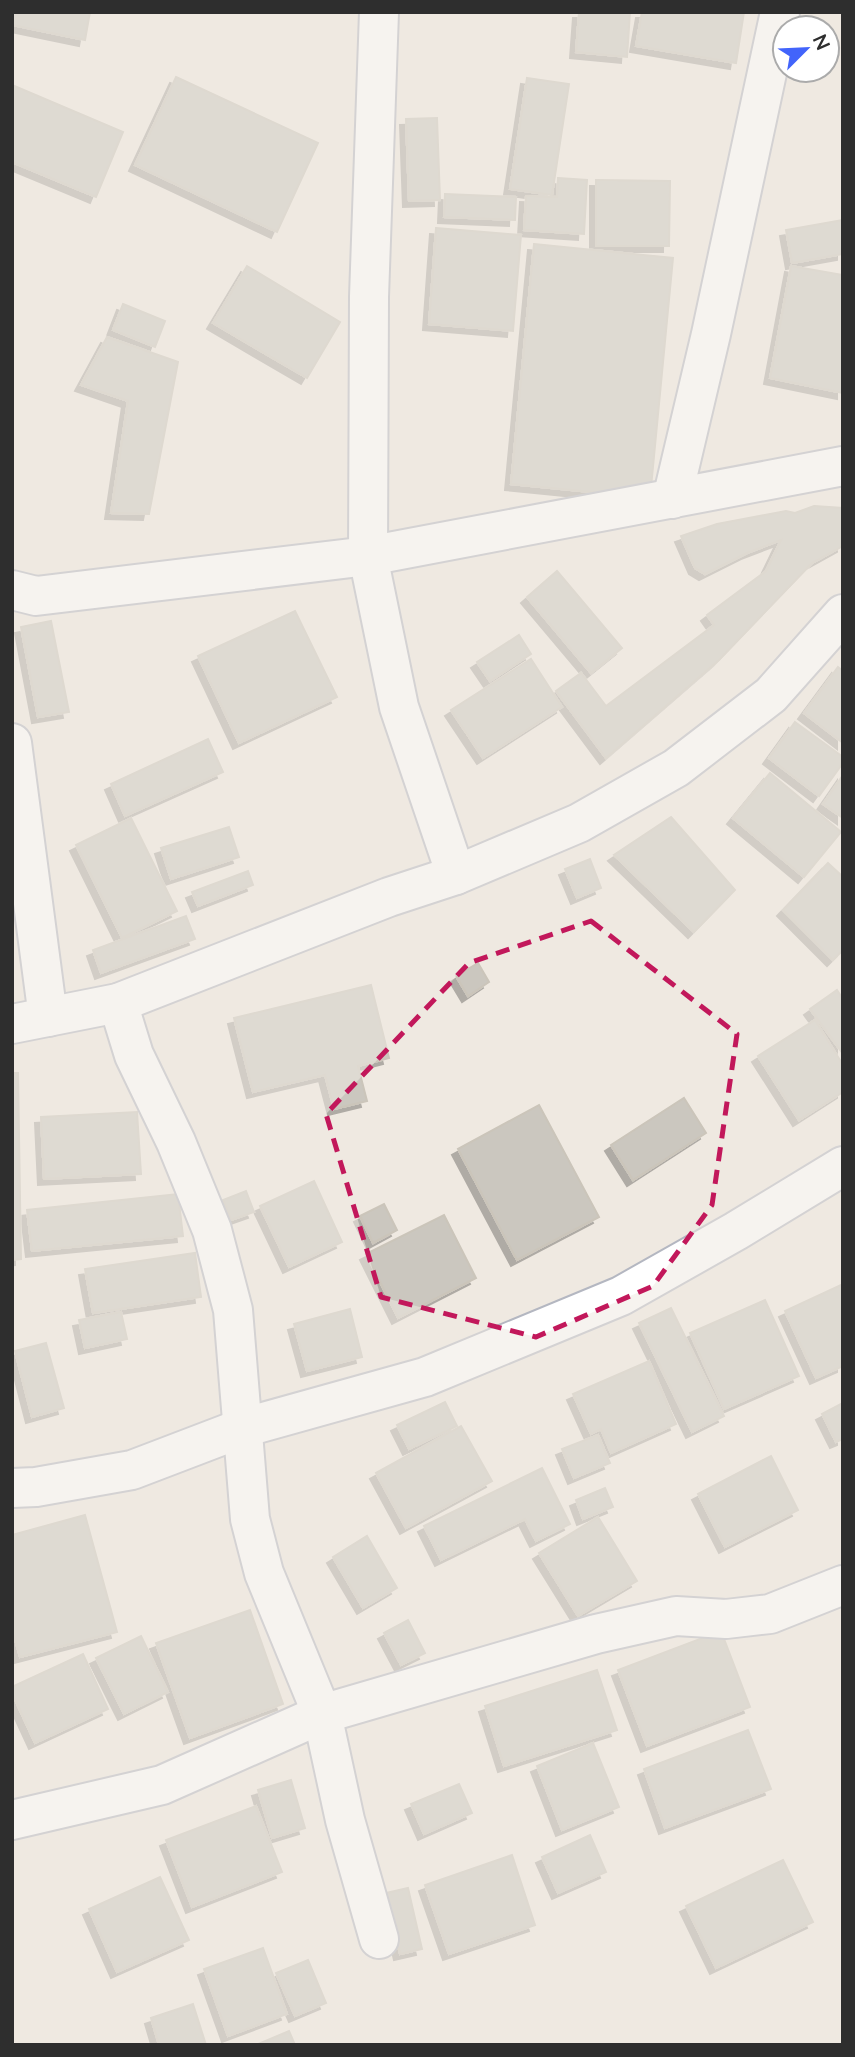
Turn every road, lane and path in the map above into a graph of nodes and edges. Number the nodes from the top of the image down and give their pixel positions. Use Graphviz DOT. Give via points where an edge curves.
graph roads {
  1 [pos="379,12"];
  2 [pos="780,12"];
  3 [pos="843,466"];
  4 [pos="672,499"];
  5 [pos="368,556"];
  6 [pos="12,590"];
  7 [pos="843,614"];
  8 [pos="12,743"];
  9 [pos="456,875"];
  10 [pos="118,1003"];
  11 [pos="30,1020"];
  12 [pos="843,1166"];
  13 [pos="242,1428"];
  14 [pos="12,1488"];
  15 [pos="843,1585"];
  16 [pos="322,1714"];
  17 [pos="12,1820"];
  18 [pos="379,1938"];
  1 -- 5 [label="street" via="369,297"];
  2 -- 4 [label="street"];
  3 -- 4 [label="street"];
  4 -- 5 [label="street"];
  5 -- 6 [label="street" via="36,596"];
  5 -- 9 [label="street" via="400,707"];
  7 -- 9 [label="street" via="771,695 676,768 579,823"];
  8 -- 11 [label="street"];
  9 -- 10 [label="street"];
  10 -- 11 [label="street"];
  10 -- 13 [label="street" via="134,1055 212,1230 233,1310"];
  12 -- 13 [label="street" via="621,1296 425,1377"];
  13 -- 14 [label="street" via="132,1470"];
  13 -- 16 [label="street" via="250,1518 264,1573"];
  15 -- 16 [label="street" via="770,1614 726,1619 676,1616 596,1634"];
  16 -- 17 [label="street" via="162,1785"];
  16 -- 18 [label="street" via="345,1820"];
}
